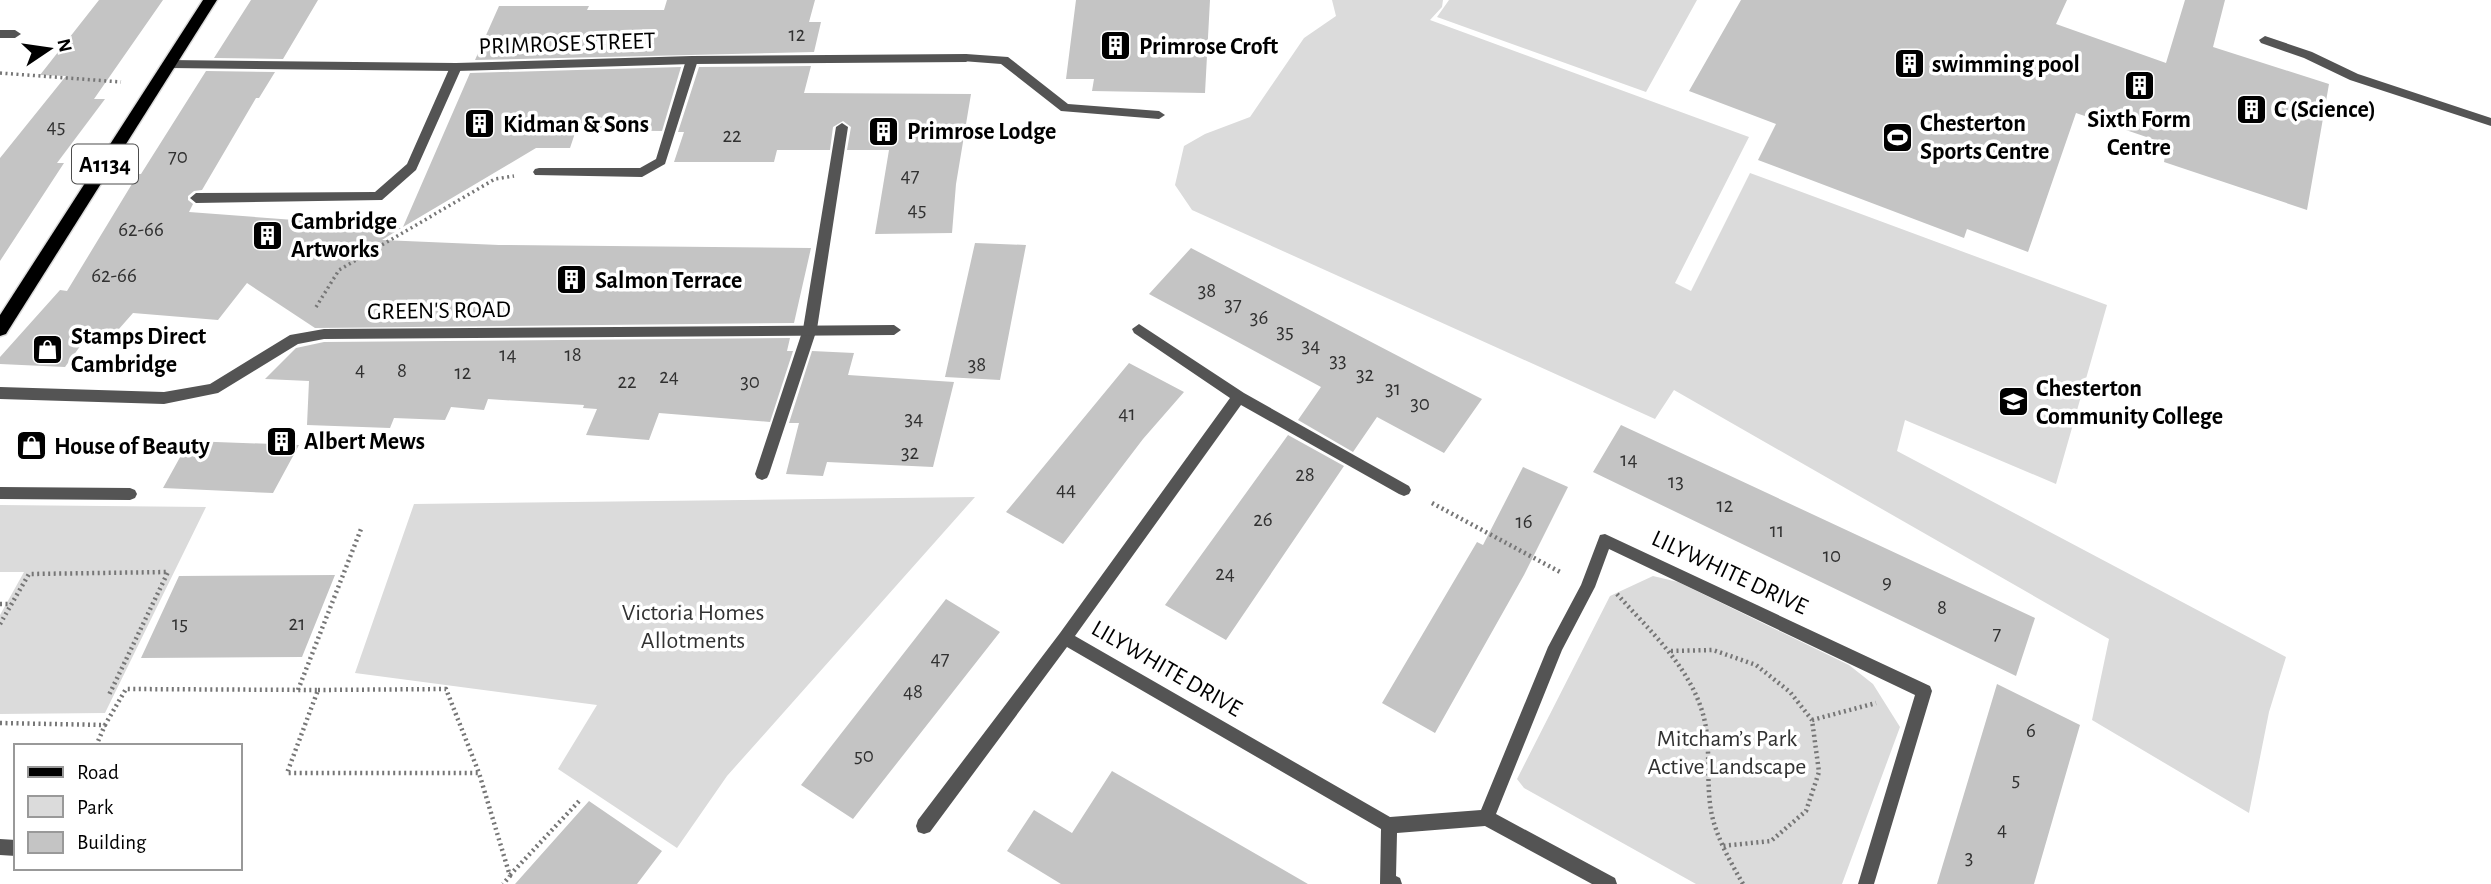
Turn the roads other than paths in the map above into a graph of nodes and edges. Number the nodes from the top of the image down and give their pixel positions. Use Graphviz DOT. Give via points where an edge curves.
graph roads {
  1 [pos="211,0"];
  2 [pos="0,34"];
  3 [pos="15,34"];
  4 [pos="2265,40"];
  5 [pos="692,60"];
  6 [pos="169,64"];
  7 [pos="456,67"];
  8 [pos="1159,115"];
  9 [pos="2491,122"];
  10 [pos="842,127"];
  11 [pos="539,172"];
  12 [pos="196,198"];
  13 [pos="0,329"];
  14 [pos="810,329"];
  15 [pos="1139,329"];
  16 [pos="894,330"];
  17 [pos="0,393"];
  18 [pos="1240,397"];
  19 [pos="762,474"];
  20 [pos="1405,490"];
  21 [pos="0,494"];
  22 [pos="130,494"];
  23 [pos="1065,638"];
  24 [pos="1486,818"];
  25 [pos="1389,825"];
  26 [pos="924,826"];
  27 [pos="1394,884"];
  28 [pos="1609,884"];
  29 [pos="1866,884"];
  1 -- 6 [label="main road, A1134"];
  2 -- 3 [label="street"];
  4 -- 9 [label="street" via="2354,77"];
  5 -- 7 [label="street, PRIMROSE STREET"];
  5 -- 8 [label="street, PRIMROSE STREET" via="1003,60 1065,108"];
  5 -- 11 [label="street" via="661,161 642,173"];
  6 -- 7 [label="street, PRIMROSE STREET"];
  6 -- 13 [label="main road, A1134"];
  7 -- 12 [label="street" via="412,167 378,197"];
  10 -- 14 [label="street"];
  14 -- 16 [label="street, GREEN'S ROAD"];
  14 -- 17 [label="street, GREEN'S ROAD" via="324,334 295,340 213,389 164,398"];
  14 -- 19 [label="street"];
  15 -- 18 [label="street"];
  18 -- 20 [label="street"];
  18 -- 23 [label="street, LILYWHITE DRIVE"];
  21 -- 22 [label="street"];
  23 -- 25 [label="street, LILYWHITE DRIVE"];
  23 -- 26 [label="street, LILYWHITE DRIVE"];
  24 -- 25 [label="street"];
  24 -- 28 [label="street"];
  24 -- 29 [label="street, LILYWHITE DRIVE" via="1605,540 1924,691"];
  25 -- 27 [label="street" via="1387,881"];
}
